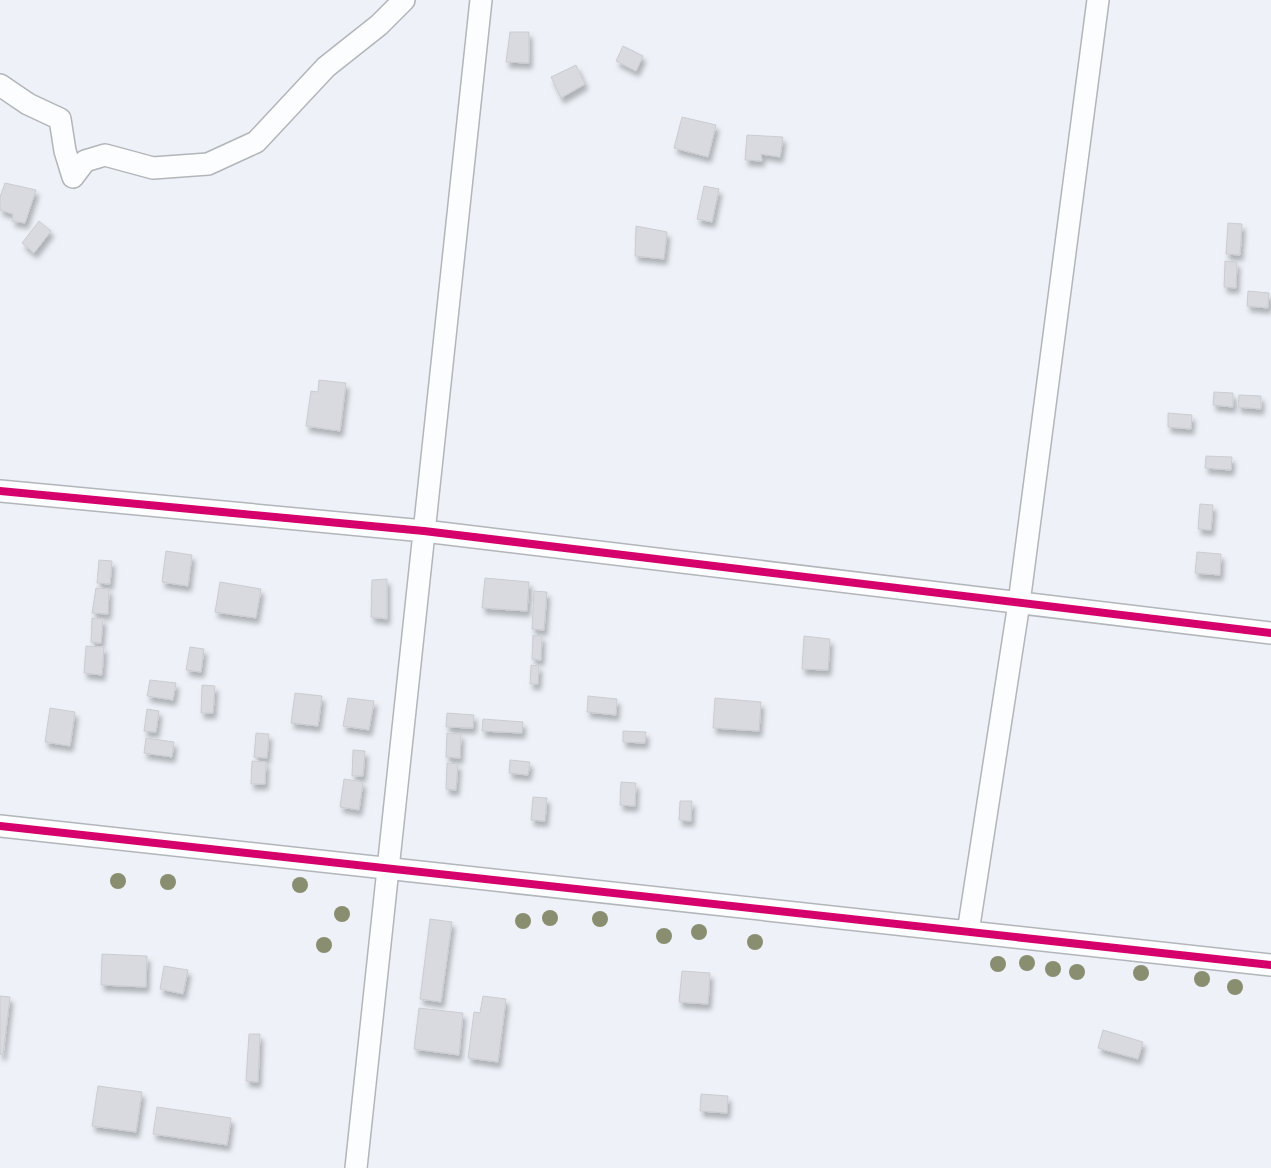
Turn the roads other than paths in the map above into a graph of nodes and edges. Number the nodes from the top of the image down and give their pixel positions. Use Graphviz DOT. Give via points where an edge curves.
graph roads {
  1 [pos="404,0"];
  2 [pos="481,0"];
  3 [pos="1098,0"];
  4 [pos="0,85"];
  5 [pos="0,490"];
  6 [pos="424,531"];
  7 [pos="1019,603"];
  8 [pos="1271,633"];
  9 [pos="0,826"];
  10 [pos="388,867"];
  11 [pos="968,932"];
  12 [pos="1271,965"];
  13 [pos="356,1168"];
  1 -- 4 [label="street" via="379,25 326,67 256,142 208,164 153,168 106,155 85,161 73,177 60,119 28,104"];
  2 -- 6 [label="street"];
  3 -- 7 [label="street"];
  5 -- 6 [label="street"];
  6 -- 7 [label="street"];
  6 -- 10 [label="street"];
  7 -- 8 [label="street"];
  7 -- 11 [label="street"];
  9 -- 10 [label="street"];
  10 -- 11 [label="street"];
  10 -- 13 [label="street"];
  11 -- 12 [label="street"];
}
